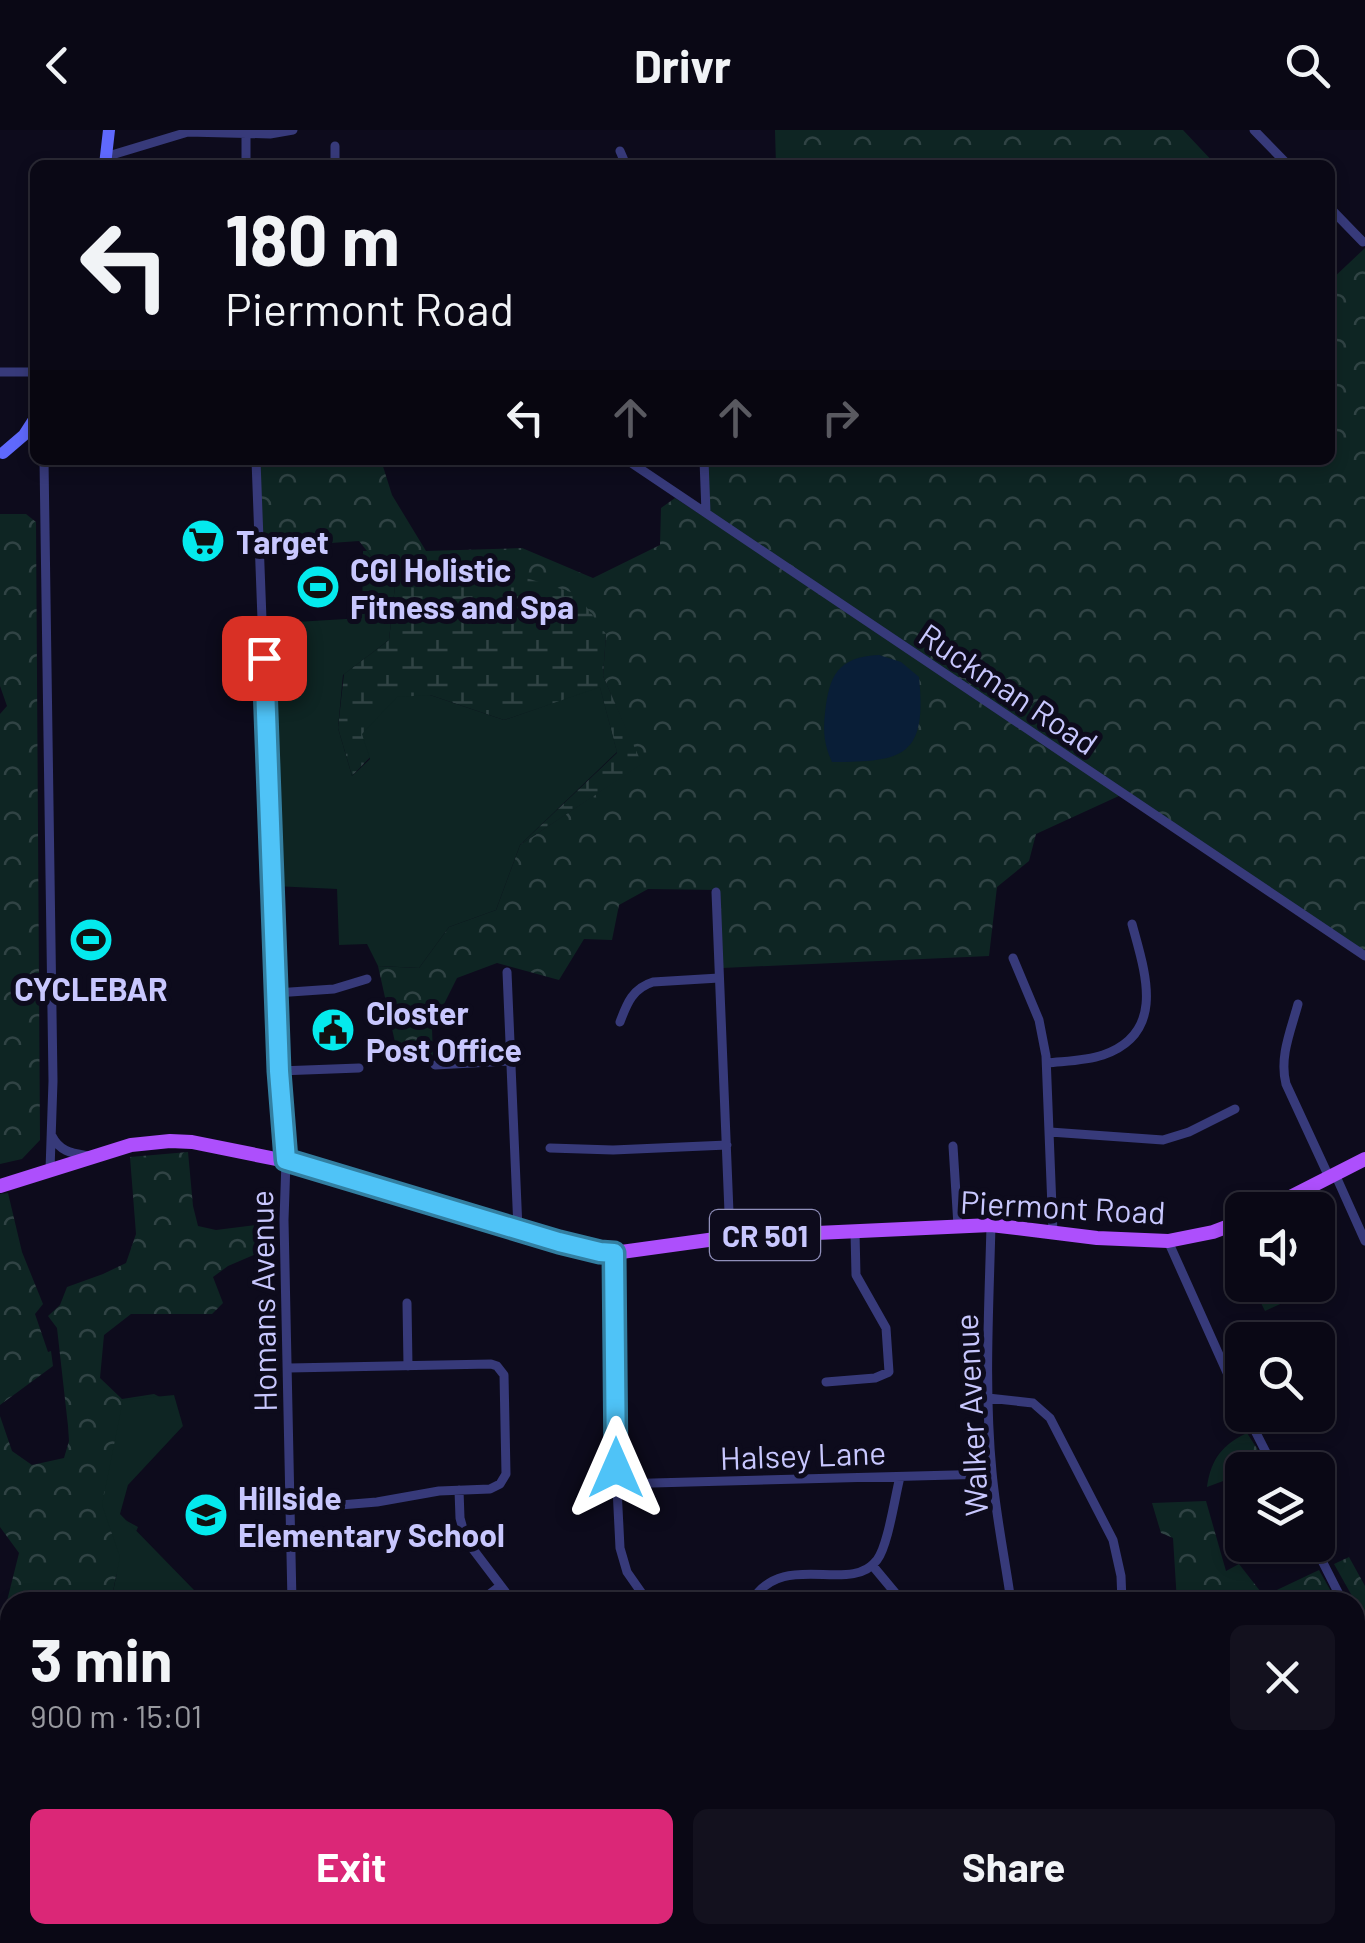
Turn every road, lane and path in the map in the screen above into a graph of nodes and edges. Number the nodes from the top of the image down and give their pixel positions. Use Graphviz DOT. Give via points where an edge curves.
graph roads {
  1 [pos="108,130"];
  2 [pos="293,130"];
  3 [pos="1254,130"];
  4 [pos="246,134"];
  5 [pos="335,146"];
  6 [pos="620,151"];
  7 [pos="105,160"];
  8 [pos="108,160"];
  9 [pos="246,160"];
  10 [pos="335,160"];
  11 [pos="624,160"];
  12 [pos="1283,160"];
  13 [pos="1335,213"];
  14 [pos="1362,243"];
  15 [pos="0,372"];
  16 [pos="30,372"];
  17 [pos="30,427"];
  18 [pos="30,444"];
  19 [pos="1,454"];
  20 [pos="44,465"];
  21 [pos="256,465"];
  22 [pos="635,465"];
  23 [pos="704,465"];
  24 [pos="706,512"];
  25 [pos="716,892"];
  26 [pos="1132,924"];
  27 [pos="1365,956"];
  28 [pos="1013,958"];
  29 [pos="506,972"];
  30 [pos="719,978"];
  31 [pos="367,980"];
  32 [pos="276,993"];
  33 [pos="1298,1004"];
  34 [pos="620,1022"];
  35 [pos="510,1062"];
  36 [pos="1047,1063"];
  37 [pos="436,1064"];
  38 [pos="358,1068"];
  39 [pos="279,1071"];
  40 [pos="1236,1109"];
  41 [pos="1050,1132"];
  42 [pos="51,1135"];
  43 [pos="727,1145"];
  44 [pos="953,1146"];
  45 [pos="550,1148"];
  46 [pos="91,1157"];
  47 [pos="1365,1159"];
  48 [pos="286,1160"];
  49 [pos="50,1170"];
  50 [pos="1332,1176"];
  51 [pos="0,1186"];
  52 [pos="1300,1192"];
  53 [pos="991,1225"];
  54 [pos="958,1226"];
  55 [pos="1225,1227"];
  56 [pos="518,1230"];
  57 [pos="856,1232"];
  58 [pos="1053,1233"];
  59 [pos="730,1237"];
  60 [pos="1365,1240"];
  61 [pos="1168,1241"];
  62 [pos="614,1253"];
  63 [pos="407,1303"];
  64 [pos="408,1366"];
  65 [pos="288,1368"];
  66 [pos="1225,1368"];
  67 [pos="826,1382"];
  68 [pos="988,1398"];
  69 [pos="992,1474"];
  70 [pos="900,1477"];
  71 [pos="616,1484"];
  72 [pos="459,1490"];
  73 [pos="290,1508"];
  74 [pos="1323,1562"];
  75 [pos="872,1565"];
  76 [pos="500,1586"];
  77 [pos="292,1592"];
  78 [pos="492,1592"];
  79 [pos="505,1592"];
  80 [pos="640,1592"];
  81 [pos="759,1592"];
  82 [pos="894,1592"];
  83 [pos="1010,1592"];
  84 [pos="1122,1592"];
  85 [pos="1338,1592"];
  1 -- 7 [label="street"];
  2 -- 4 [label="street"];
  3 -- 12 [label="street"];
  4 -- 8 [label="street" via="188,132"];
  4 -- 9 [label="street"];
  5 -- 10 [label="street"];
  6 -- 11 [label="street"];
  13 -- 14 [label="street"];
  15 -- 16 [label="street"];
  17 -- 19 [label="street"];
  18 -- 19 [label="street"];
  20 -- 42 [label="street"];
  21 -- 32 [label="street, Homans Avenue"];
  22 -- 24 [label="street, Ruckman Road"];
  23 -- 24 [label="street"];
  24 -- 27 [label="street, Ruckman Road"];
  25 -- 30 [label="street"];
  26 -- 36 [label="street" via="1148,988 1140,1023 1104,1055"];
  28 -- 36 [label="street" via="1039,1020"];
  29 -- 35 [label="street"];
  30 -- 34 [label="street" via="643,984"];
  30 -- 43 [label="street"];
  31 -- 32 [label="street"];
  32 -- 39 [label="street, Homans Avenue"];
  33 -- 50 [label="street" via="1283,1073"];
  35 -- 37 [label="street"];
  35 -- 56 [label="street"];
  36 -- 41 [label="street"];
  38 -- 39 [label="street"];
  39 -- 48 [label="street, Homans Avenue"];
  40 -- 41 [label="street" via="1163,1140"];
  41 -- 58 [label="street"];
  42 -- 46 [label="street" via="58,1147"];
  42 -- 49 [label="street"];
  43 -- 45 [label="street"];
  43 -- 59 [label="street"];
  44 -- 54 [label="street"];
  46 -- 48 [label="main road, Piermont Road / CR 501" via="170,1141"];
  46 -- 49 [label="main road, Piermont Road / CR 501"];
  47 -- 50 [label="main road"];
  48 -- 56 [label="main road, Piermont Road / CR 501"];
  48 -- 65 [label="street, Homans Avenue"];
  49 -- 51 [label="main road, Piermont Road / CR 501"];
  50 -- 52 [label="main road"];
  50 -- 60 [label="street"];
  53 -- 54 [label="main road, Piermont Road / CR 501"];
  53 -- 58 [label="main road, Piermont Road / CR 501"];
  53 -- 68 [label="street, Walker Avenue"];
  54 -- 57 [label="main road, Piermont Road / CR 501"];
  55 -- 61 [label="main road, Piermont Road / CR 501"];
  56 -- 62 [label="main road, Piermont Road / CR 501"];
  57 -- 59 [label="main road, Piermont Road / CR 501"];
  57 -- 67 [label="street" via="856,1274 886,1328 889,1372"];
  58 -- 61 [label="main road, Piermont Road / CR 501"];
  59 -- 62 [label="main road, Piermont Road / CR 501"];
  61 -- 66 [label="street"];
  62 -- 71 [label="street"];
  63 -- 64 [label="street"];
  64 -- 65 [label="street"];
  64 -- 72 [label="street" via="491,1364 504,1375 504,1480 490,1489"];
  65 -- 73 [label="street, Homans Avenue"];
  68 -- 69 [label="street, Walker Avenue"];
  68 -- 84 [label="street" via="1033,1403 1050,1418 1114,1540"];
  69 -- 70 [label="street, Halsey Lane"];
  69 -- 83 [label="street, Walker Avenue"];
  70 -- 71 [label="street, Halsey Lane"];
  70 -- 75 [label="street" via="881,1554"];
  71 -- 80 [label="street" via="623,1560"];
  72 -- 73 [label="street"];
  72 -- 76 [label="street" via="466,1540"];
  73 -- 77 [label="street, Homans Avenue"];
  74 -- 85 [label="street"];
  75 -- 81 [label="street" via="855,1573 778,1577"];
  75 -- 82 [label="street"];
  76 -- 78 [label="street"];
  76 -- 79 [label="street"];
}
